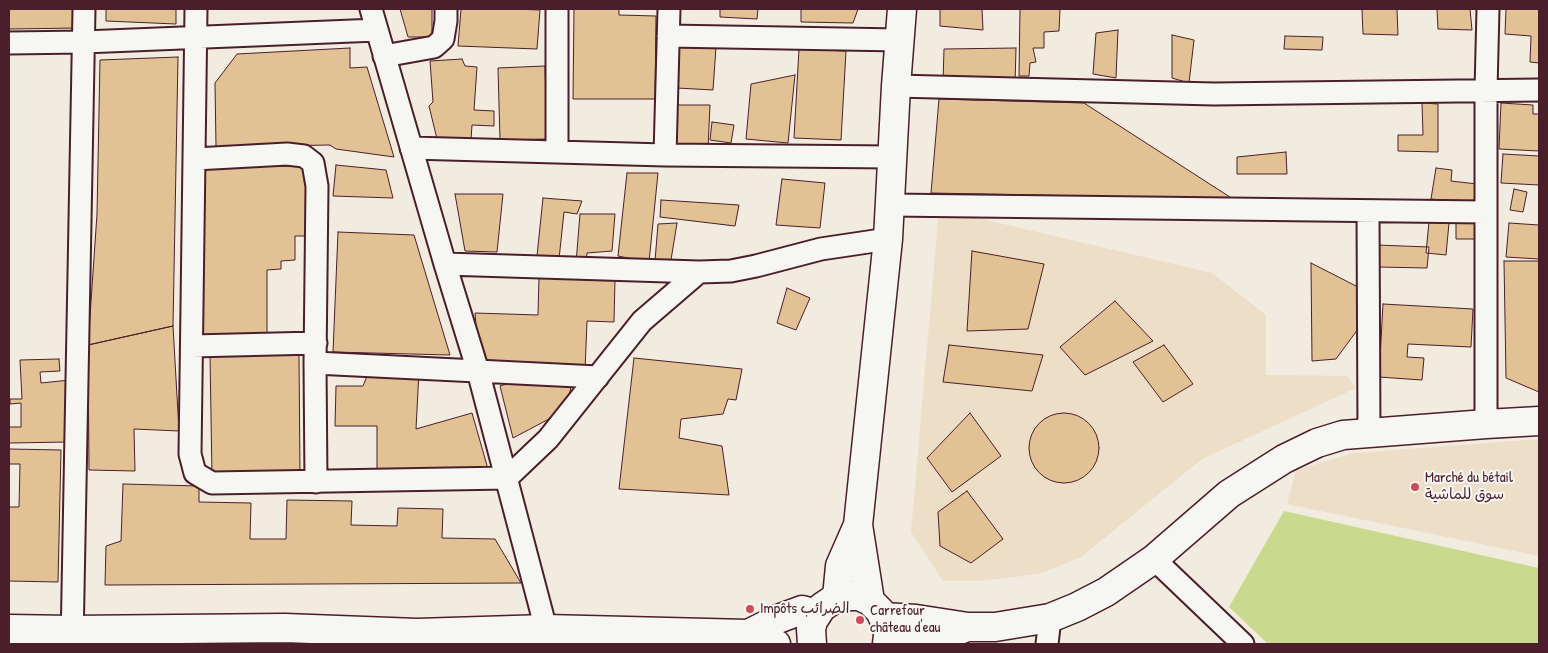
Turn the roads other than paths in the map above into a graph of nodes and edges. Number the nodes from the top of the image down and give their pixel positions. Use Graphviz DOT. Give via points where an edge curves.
graph roads {
  1 [pos="84,9"];
  2 [pos="196,9"];
  3 [pos="371,9"];
  4 [pos="446,9"];
  5 [pos="557,9"];
  6 [pos="669,9"];
  7 [pos="902,9"];
  8 [pos="1488,9"];
  9 [pos="377,30"];
  10 [pos="668,36"];
  11 [pos="196,38"];
  12 [pos="900,40"];
  13 [pos="84,42"];
  14 [pos="9,43"];
  15 [pos="384,56"];
  16 [pos="896,86"];
  17 [pos="1486,90"];
  18 [pos="1539,90"];
  19 [pos="411,148"];
  20 [pos="557,152"];
  21 [pos="666,155"];
  22 [pos="893,157"];
  23 [pos="194,160"];
  24 [pos="890,205"];
  25 [pos="1368,211"];
  26 [pos="1485,212"];
  27 [pos="888,239"];
  28 [pos="445,264"];
  29 [pos="699,272"];
  30 [pos="192,346"];
  31 [pos="315,353"];
  32 [pos="478,371"];
  33 [pos="598,377"];
  34 [pos="1539,421"];
  35 [pos="1486,424"];
  36 [pos="1370,433"];
  37 [pos="507,478"];
  38 [pos="316,482"];
  39 [pos="858,525"];
  40 [pos="1154,558"];
  41 [pos="837,597"];
  42 [pos="877,609"];
  43 [pos="816,614"];
  44 [pos="1050,618"];
  45 [pos="968,627"];
  46 [pos="9,629"];
  47 [pos="748,634"];
  48 [pos="72,637"];
  49 [pos="549,637"];
  50 [pos="776,644"];
  51 [pos="812,644"];
  52 [pos="887,644"];
  53 [pos="911,644"];
  54 [pos="1047,644"];
  55 [pos="1243,644"];
  1 -- 13 [label="street"];
  2 -- 11 [label="street"];
  3 -- 9 [label="street"];
  4 -- 15 [label="street" via="443,39 434,47"];
  5 -- 20 [label="street"];
  6 -- 10 [label="street"];
  7 -- 12 [label="street"];
  8 -- 17 [label="street"];
  9 -- 11 [label="street"];
  9 -- 15 [label="street"];
  10 -- 12 [label="street"];
  10 -- 21 [label="street"];
  11 -- 13 [label="street"];
  11 -- 23 [label="street"];
  12 -- 16 [label="street"];
  13 -- 14 [label="street"];
  13 -- 48 [label="street"];
  15 -- 19 [label="street"];
  16 -- 17 [label="street" via="1214,94"];
  16 -- 22 [label="street"];
  17 -- 18 [label="street"];
  17 -- 26 [label="street"];
  19 -- 20 [label="street"];
  19 -- 28 [label="street"];
  20 -- 21 [label="street"];
  21 -- 22 [label="street"];
  22 -- 24 [label="street"];
  23 -- 30 [label="street"];
  23 -- 31 [label="street" via="287,154 304,156 314,163 317,186"];
  24 -- 25 [label="street"];
  24 -- 27 [label="street"];
  25 -- 26 [label="street"];
  25 -- 36 [label="street"];
  26 -- 35 [label="street"];
  27 -- 29 [label="street" via="821,249 731,271"];
  27 -- 39 [label="street"];
  28 -- 29 [label="street"];
  28 -- 32 [label="street"];
  29 -- 33 [label="street" via="642,321"];
  30 -- 31 [label="street"];
  30 -- 38 [label="street" via="190,454 195,473 212,483"];
  31 -- 32 [label="street"];
  31 -- 38 [label="street"];
  32 -- 33 [label="street"];
  32 -- 37 [label="street"];
  33 -- 37 [label="street" via="548,439"];
  34 -- 35 [label="street"];
  35 -- 36 [label="street"];
  36 -- 40 [label="street" via="1343,435 1284,459 1229,494"];
  37 -- 38 [label="street"];
  37 -- 49 [label="street"];
  39 -- 41 [label="street" via="840,566"];
  39 -- 42 [label="street"];
  40 -- 44 [label="street" via="1106,592"];
  40 -- 55 [label="street"];
  41 -- 42 [label="street" via="858,596"];
  41 -- 43 [label="street"];
  42 -- 45 [label="street"];
  42 -- 52 [label="street" via="887,626"];
  43 -- 47 [label="street" via="802,610"];
  43 -- 51 [label="street" via="811,629"];
  44 -- 45 [label="street" via="995,627"];
  44 -- 54 [label="street"];
  45 -- 53 [label="street"];
  46 -- 48 [label="street"];
  47 -- 49 [label="street"];
  47 -- 50 [label="street"];
  48 -- 49 [label="street" via="285,628"];
}
